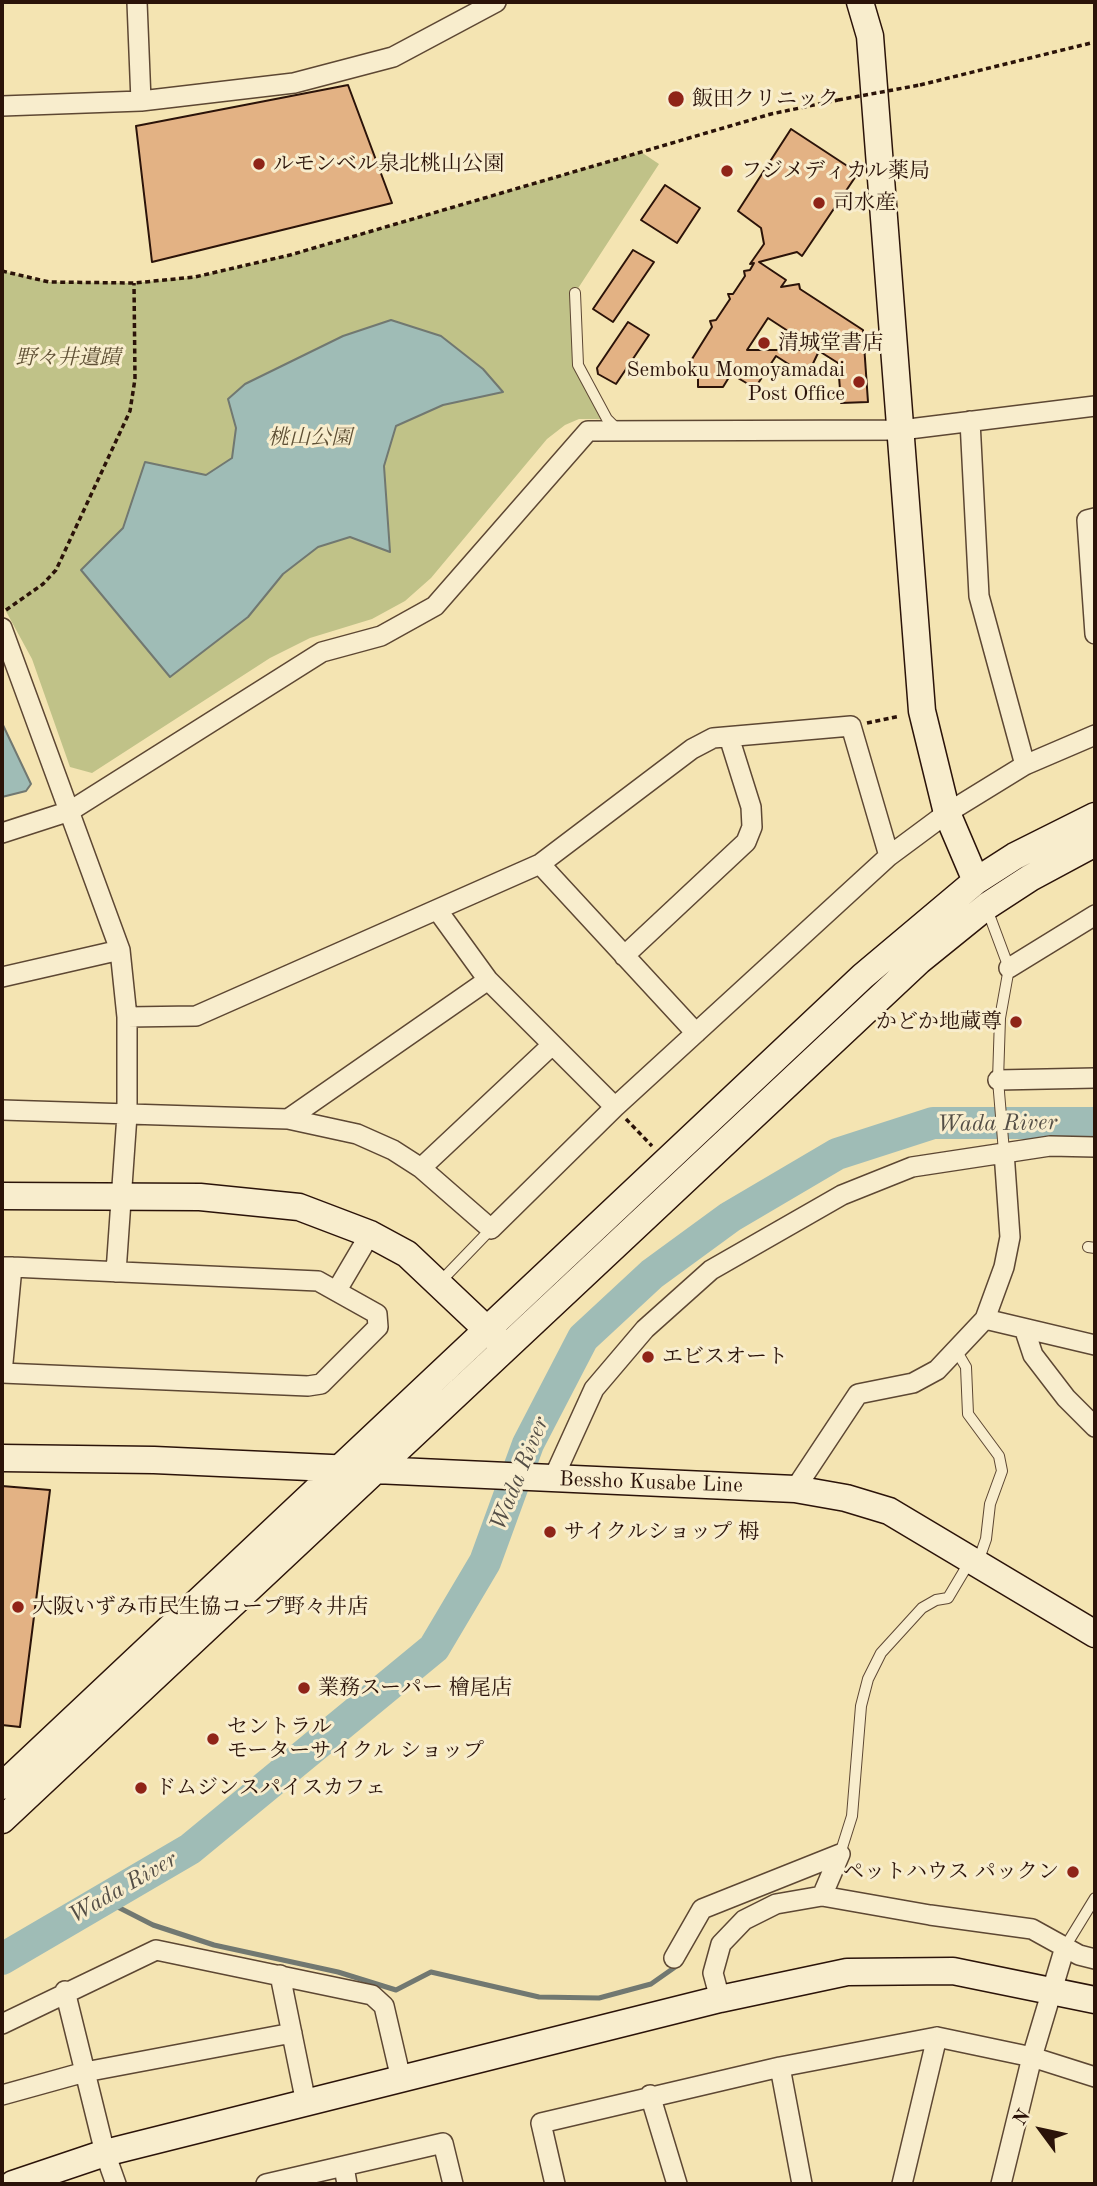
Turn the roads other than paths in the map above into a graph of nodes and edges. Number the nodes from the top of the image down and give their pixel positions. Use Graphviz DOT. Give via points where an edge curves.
graph roads {
  1 [pos="137,2"];
  2 [pos="496,2"];
  3 [pos="860,2"];
  4 [pos="141,101"];
  5 [pos="2,106"];
  6 [pos="575,293"];
  7 [pos="1095,406"];
  8 [pos="970,421"];
  9 [pos="617,430"];
  10 [pos="901,430"];
  11 [pos="1095,518"];
  12 [pos="1094,625"];
  13 [pos="2,628"];
  14 [pos="1095,735"];
  15 [pos="729,737"];
  16 [pos="1025,765"];
  17 [pos="70,811"];
  18 [pos="947,813"];
  19 [pos="1095,816"];
  20 [pos="2,834"];
  21 [pos="1095,843"];
  22 [pos="889,856"];
  23 [pos="540,864"];
  24 [pos="976,881"];
  25 [pos="986,906"];
  26 [pos="438,911"];
  27 [pos="1095,915"];
  28 [pos="120,950"];
  29 [pos="624,956"];
  30 [pos="1009,968"];
  31 [pos="2,977"];
  32 [pos="488,981"];
  33 [pos="127,1017"];
  34 [pos="696,1033"];
  35 [pos="552,1045"];
  36 [pos="1095,1078"];
  37 [pos="998,1084"];
  38 [pos="615,1107"];
  39 [pos="2,1110"];
  40 [pos="127,1115"];
  41 [pos="288,1119"];
  42 [pos="1095,1147"];
  43 [pos="1004,1152"];
  44 [pos="421,1168"];
  45 [pos="2,1196"];
  46 [pos="121,1199"];
  47 [pos="491,1229"];
  48 [pos="370,1234"];
  49 [pos="7,1267"];
  50 [pos="116,1272"];
  51 [pos="440,1283"];
  52 [pos="337,1290"];
  53 [pos="985,1319"];
  54 [pos="1025,1331"];
  55 [pos="497,1338"];
  56 [pos="1095,1345"];
  57 [pos="956,1350"];
  58 [pos="1095,1426"];
  59 [pos="2,1458"];
  60 [pos="339,1468"];
  61 [pos="376,1469"];
  62 [pos="548,1479"];
  63 [pos="795,1489"];
  64 [pos="974,1560"];
  65 [pos="1095,1634"];
  66 [pos="2,1786"];
  67 [pos="2,1820"];
  68 [pos="840,1854"];
  69 [pos="822,1896"];
  70 [pos="1095,1898"];
  71 [pos="1065,1947"];
  72 [pos="674,1958"];
  73 [pos="1095,1959"];
  74 [pos="280,1975"];
  75 [pos="1051,1990"];
  76 [pos="65,1991"];
  77 [pos="720,1999"];
  78 [pos="1095,2000"];
  79 [pos="2,2024"];
  80 [pos="292,2033"];
  81 [pos="937,2037"];
  82 [pos="1032,2057"];
  83 [pos="780,2067"];
  84 [pos="85,2072"];
  85 [pos="1095,2077"];
  86 [pos="401,2079"];
  87 [pos="2,2095"];
  88 [pos="650,2095"];
  89 [pos="306,2103"];
  90 [pos="105,2153"];
  91 [pos="345,2175"];
  92 [pos="13,2184"];
  93 [pos="116,2184"];
  94 [pos="266,2184"];
  95 [pos="453,2184"];
  96 [pos="555,2184"];
  97 [pos="677,2184"];
  98 [pos="802,2184"];
  99 [pos="902,2184"];
  100 [pos="1001,2184"];
  1 -- 4 [label="street"];
  2 -- 4 [label="street" via="393,57 294,83"];
  3 -- 10 [label="street" via="870,36"];
  4 -- 5 [label="street"];
  6 -- 9 [label="lane" via="578,365"];
  7 -- 8 [label="street"];
  8 -- 10 [label="street"];
  8 -- 16 [label="street" via="979,596"];
  9 -- 10 [label="street"];
  9 -- 17 [label="street" via="588,431 435,606 382,636 322,652"];
  10 -- 18 [label="street" via="922,711"];
  11 -- 12 [label="street" via="1087,520"];
  13 -- 17 [label="street"];
  14 -- 16 [label="street"];
  15 -- 22 [label="street" via="851,726"];
  15 -- 23 [label="street" via="713,738 692,749"];
  15 -- 29 [label="street" via="751,807 752,827 746,842"];
  16 -- 18 [label="street"];
  17 -- 20 [label="street"];
  17 -- 28 [label="street"];
  18 -- 22 [label="street"];
  18 -- 24 [label="street"];
  19 -- 24 [label="street"];
  21 -- 25 [label="street"];
  22 -- 34 [label="street"];
  23 -- 26 [label="street"];
  23 -- 29 [label="street"];
  24 -- 25 [label="street"];
  24 -- 55 [label="street" via="863,976 666,1162"];
  25 -- 30 [label="lane"];
  25 -- 55 [label="street"];
  26 -- 32 [label="street"];
  26 -- 33 [label="street" via="196,1016"];
  27 -- 30 [label="street"];
  28 -- 31 [label="street"];
  28 -- 33 [label="street"];
  29 -- 34 [label="street"];
  30 -- 37 [label="lane" via="1000,1018"];
  32 -- 35 [label="street"];
  32 -- 41 [label="street"];
  33 -- 40 [label="street"];
  34 -- 38 [label="street"];
  35 -- 38 [label="street"];
  35 -- 44 [label="street"];
  36 -- 37 [label="street"];
  37 -- 43 [label="lane"];
  38 -- 47 [label="street"];
  39 -- 40 [label="street"];
  40 -- 41 [label="street"];
  40 -- 46 [label="street"];
  41 -- 44 [label="street" via="356,1134"];
  42 -- 43 [label="street"];
  43 -- 53 [label="street" via="1010,1237"];
  43 -- 62 [label="street" via="912,1167 854,1190 711,1270 645,1329 594,1388"];
  44 -- 47 [label="street"];
  45 -- 46 [label="street"];
  46 -- 48 [label="street" via="200,1197 299,1207"];
  46 -- 50 [label="street"];
  47 -- 51 [label="lane"];
  48 -- 51 [label="street" via="407,1255"];
  48 -- 52 [label="street"];
  49 -- 50 [label="street"];
  49 -- 52 [label="street" via="2,1373 321,1384 378,1327 377,1314"];
  50 -- 52 [label="street" via="318,1281"];
  51 -- 55 [label="street"];
  53 -- 54 [label="street"];
  53 -- 57 [label="street"];
  54 -- 56 [label="street"];
  54 -- 58 [label="street" via="1033,1354 1066,1398"];
  55 -- 60 [label="street"];
  55 -- 61 [label="street"];
  57 -- 63 [label="street" via="937,1370 913,1382 858,1394"];
  57 -- 64 [label="lane" via="966,1367 968,1414 999,1456 1002,1471 990,1504 986,1539"];
  59 -- 60 [label="street, Bessho Kusabe Line"];
  60 -- 61 [label="street, Bessho Kusabe Line"];
  60 -- 66 [label="street"];
  61 -- 62 [label="street, Bessho Kusabe Line"];
  61 -- 67 [label="street"];
  62 -- 63 [label="street, Bessho Kusabe Line"];
  63 -- 64 [label="street, Bessho Kusabe Line" via="889,1511"];
  64 -- 65 [label="street, Bessho Kusabe Line"];
  64 -- 68 [label="lane" via="948,1598 922,1608 881,1653 868,1679 861,1706 852,1816"];
  68 -- 69 [label="street"];
  68 -- 72 [label="street" via="702,1909"];
  69 -- 71 [label="street" via="1032,1929"];
  69 -- 77 [label="street" via="776,1904 744,1920 720,1944 713,1973"];
  70 -- 71 [label="lane"];
  71 -- 73 [label="street"];
  71 -- 75 [label="street"];
  74 -- 76 [label="street" via="156,1950"];
  74 -- 80 [label="street"];
  74 -- 86 [label="street" via="372,1994 384,2006"];
  75 -- 77 [label="street" via="953,1971 896,1970 846,1972"];
  75 -- 78 [label="street"];
  75 -- 82 [label="street"];
  76 -- 79 [label="street"];
  76 -- 84 [label="street"];
  77 -- 86 [label="street"];
  80 -- 84 [label="street"];
  80 -- 89 [label="street"];
  81 -- 82 [label="street"];
  81 -- 83 [label="street"];
  81 -- 99 [label="street"];
  82 -- 85 [label="street"];
  82 -- 100 [label="street"];
  83 -- 88 [label="street"];
  83 -- 98 [label="street"];
  84 -- 87 [label="street"];
  84 -- 90 [label="street"];
  86 -- 89 [label="street"];
  88 -- 96 [label="street" via="541,2123"];
  88 -- 97 [label="street"];
  89 -- 90 [label="street"];
  90 -- 92 [label="street"];
  90 -- 93 [label="street"];
  91 -- 94 [label="street"];
  91 -- 95 [label="street" via="443,2143"];
}
